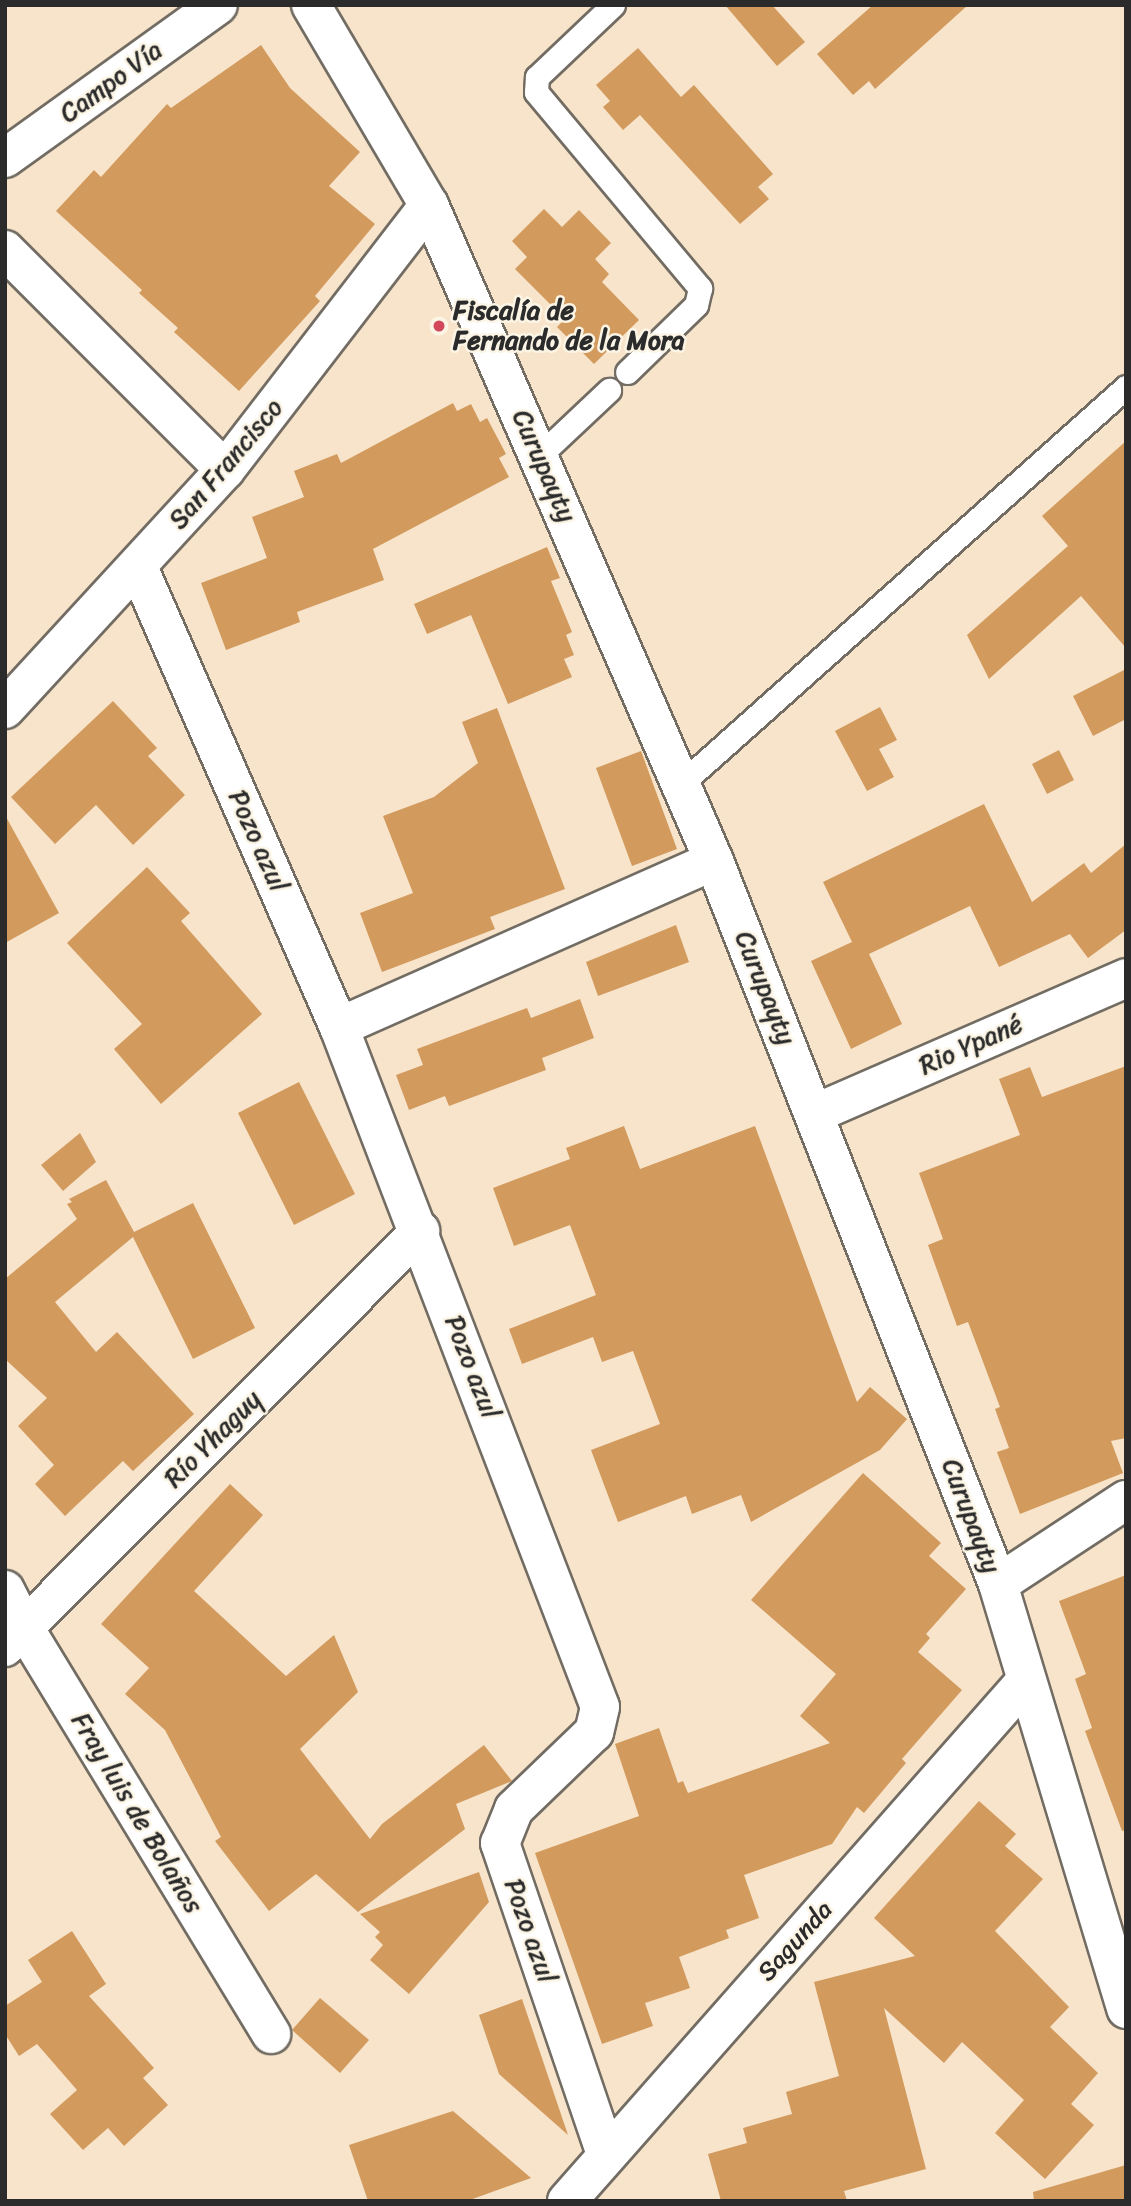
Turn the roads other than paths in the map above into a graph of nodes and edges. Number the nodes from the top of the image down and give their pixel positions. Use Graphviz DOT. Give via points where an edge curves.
graph roads {
  1 [pos="218,5"];
  2 [pos="311,5"];
  3 [pos="613,5"];
  4 [pos="5,158"];
  5 [pos="429,205"];
  6 [pos="5,250"];
  7 [pos="627,372"];
  8 [pos="1126,387"];
  9 [pos="609,390"];
  10 [pos="540,455"];
  11 [pos="225,470"];
  12 [pos="138,567"];
  13 [pos="5,709"];
  14 [pos="682,783"];
  15 [pos="714,861"];
  16 [pos="1126,978"];
  17 [pos="339,1027"];
  18 [pos="816,1113"];
  19 [pos="420,1231"];
  20 [pos="1126,1500"];
  21 [pos="998,1584"];
  22 [pos="5,1590"];
  23 [pos="15,1638"];
  24 [pos="1024,1683"];
  25 [pos="1126,2009"];
  26 [pos="271,2034"];
  27 [pos="606,2154"];
  28 [pos="566,2201"];
  1 -- 4 [label="street, Campo Vía"];
  2 -- 5 [label="street, Curupayty"];
  3 -- 7 [label="lane" via="537,77 536,92 700,288 696,305"];
  5 -- 10 [label="street, Curupayty"];
  5 -- 11 [label="street, San Francisco"];
  6 -- 11 [label="street"];
  8 -- 14 [label="lane"];
  9 -- 10 [label="lane"];
  10 -- 14 [label="street, Curupayty"];
  11 -- 12 [label="street, San Francisco"];
  12 -- 13 [label="street, San Francisco"];
  12 -- 17 [label="street, Pozo azul"];
  14 -- 15 [label="street, Curupayty"];
  15 -- 17 [label="street"];
  15 -- 18 [label="street, Curupayty"];
  16 -- 18 [label="street, Rio Ypané"];
  17 -- 19 [label="street, Pozo azul"];
  18 -- 21 [label="street, Curupayty"];
  19 -- 23 [label="street, Río Yhaguy"];
  19 -- 27 [label="street, Pozo azul" via="600,1707 594,1732 514,1809 500,1843"];
  20 -- 21 [label="street"];
  21 -- 24 [label="street, Curupayty"];
  22 -- 23 [label="street, Fray luis de Bolaños"];
  23 -- 26 [label="street, Fray luis de Bolaños"];
  24 -- 25 [label="street, Curupayty"];
  24 -- 27 [label="street, Sagunda"];
  27 -- 28 [label="street, Sagunda"];
}
